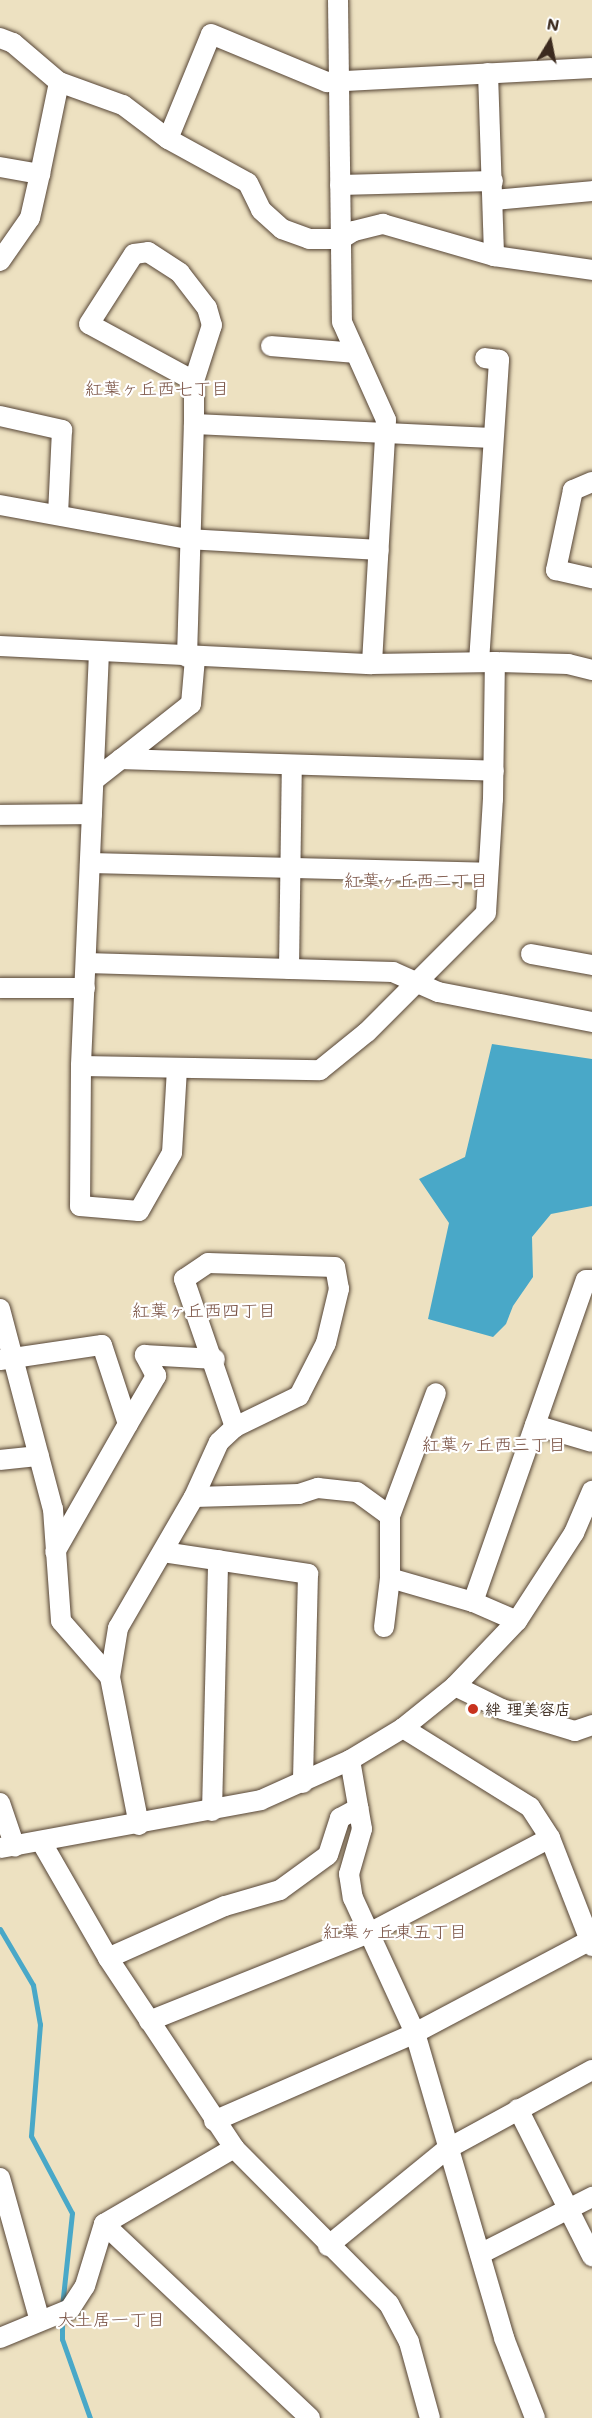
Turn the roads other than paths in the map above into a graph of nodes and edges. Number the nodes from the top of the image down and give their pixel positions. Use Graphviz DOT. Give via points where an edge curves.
graph roads {
  1 [pos="338,0"];
  2 [pos="0,38"];
  3 [pos="592,68"];
  4 [pos="488,73"];
  5 [pos="339,81"];
  6 [pos="59,82"];
  7 [pos="168,139"];
  8 [pos="0,167"];
  9 [pos="40,174"];
  10 [pos="340,185"];
  11 [pos="494,191"];
  12 [pos="592,191"];
  13 [pos="341,239"];
  14 [pos="494,256"];
  15 [pos="0,261"];
  16 [pos="592,270"];
  17 [pos="271,346"];
  18 [pos="356,353"];
  19 [pos="485,358"];
  20 [pos="194,381"];
  21 [pos="0,416"];
  22 [pos="194,424"];
  23 [pos="385,433"];
  24 [pos="493,438"];
  25 [pos="592,482"];
  26 [pos="0,505"];
  27 [pos="58,515"];
  28 [pos="189,539"];
  29 [pos="378,550"];
  30 [pos="592,578"];
  31 [pos="0,646"];
  32 [pos="99,652"];
  33 [pos="191,657"];
  34 [pos="487,662"];
  35 [pos="372,664"];
  36 [pos="592,670"];
  37 [pos="121,759"];
  38 [pos="292,766"];
  39 [pos="494,771"];
  40 [pos="94,780"];
  41 [pos="92,814"];
  42 [pos="0,815"];
  43 [pos="90,863"];
  44 [pos="289,867"];
  45 [pos="488,873"];
  46 [pos="531,954"];
  47 [pos="86,963"];
  48 [pos="592,965"];
  49 [pos="289,969"];
  50 [pos="413,982"];
  51 [pos="0,988"];
  52 [pos="85,988"];
  53 [pos="592,1022"];
  54 [pos="81,1066"];
  55 [pos="177,1069"];
  56 [pos="592,1280"];
  57 [pos="0,1309"];
  58 [pos="7,1359"];
  59 [pos="215,1359"];
  60 [pos="436,1393"];
  61 [pos="128,1424"];
  62 [pos="535,1425"];
  63 [pos="236,1427"];
  64 [pos="592,1442"];
  65 [pos="39,1456"];
  66 [pos="0,1460"];
  67 [pos="592,1491"];
  68 [pos="194,1497"];
  69 [pos="390,1516"];
  70 [pos="163,1552"];
  71 [pos="54,1554"];
  72 [pos="218,1560"];
  73 [pos="390,1578"];
  74 [pos="473,1602"];
  75 [pos="517,1621"];
  76 [pos="384,1628"];
  77 [pos="110,1677"];
  78 [pos="455,1686"];
  79 [pos="592,1725"];
  80 [pos="403,1728"];
  81 [pos="350,1760"];
  82 [pos="303,1783"];
  83 [pos="0,1803"];
  84 [pos="359,1808"];
  85 [pos="212,1811"];
  86 [pos="139,1825"];
  87 [pos="549,1838"];
  88 [pos="42,1843"];
  89 [pos="8,1847"];
  90 [pos="371,1932"];
  91 [pos="591,1944"];
  92 [pos="108,1959"];
  93 [pos="149,2021"];
  94 [pos="415,2033"];
  95 [pos="592,2070"];
  96 [pos="518,2109"];
  97 [pos="214,2121"];
  98 [pos="234,2148"];
  99 [pos="447,2149"];
  100 [pos="0,2178"];
  101 [pos="592,2197"];
  102 [pos="568,2209"];
  103 [pos="104,2223"];
  104 [pos="328,2246"];
  105 [pos="480,2254"];
  106 [pos="592,2256"];
  107 [pos="55,2315"];
  108 [pos="0,2338"];
  109 [pos="310,2418"];
  110 [pos="430,2418"];
  111 [pos="535,2418"];
  1 -- 5 [label="street"];
  2 -- 6 [label="street" via="13,43"];
  3 -- 4 [label="street"];
  4 -- 5 [label="street"];
  4 -- 11 [label="street"];
  5 -- 7 [label="street" via="327,82 211,34"];
  5 -- 10 [label="street"];
  6 -- 7 [label="street" via="123,105"];
  6 -- 9 [label="street"];
  7 -- 13 [label="street" via="248,183 261,210 282,229 309,238"];
  8 -- 9 [label="street"];
  9 -- 15 [label="street" via="30,218"];
  10 -- 11 [label="street"];
  10 -- 13 [label="street"];
  11 -- 12 [label="street"];
  11 -- 14 [label="street"];
  13 -- 14 [label="street" via="354,231 383,224"];
  13 -- 18 [label="street" via="342,322"];
  14 -- 16 [label="street"];
  17 -- 18 [label="street"];
  18 -- 23 [label="street" via="386,420"];
  19 -- 24 [label="street" via="499,360"];
  20 -- 20 [label="street" via="212,325 207,308 180,273 148,252 134,254 89,324"];
  20 -- 22 [label="street"];
  21 -- 27 [label="street" via="62,430"];
  22 -- 23 [label="street"];
  22 -- 28 [label="street"];
  23 -- 24 [label="street"];
  23 -- 29 [label="street"];
  24 -- 34 [label="street"];
  25 -- 30 [label="street" via="573,490 556,570"];
  26 -- 27 [label="street"];
  27 -- 28 [label="street"];
  28 -- 29 [label="street"];
  28 -- 33 [label="street"];
  29 -- 35 [label="street"];
  31 -- 32 [label="street"];
  32 -- 33 [label="street"];
  32 -- 40 [label="street"];
  33 -- 35 [label="street"];
  33 -- 37 [label="street" via="191,704"];
  34 -- 35 [label="street"];
  34 -- 36 [label="street" via="568,664"];
  34 -- 39 [label="street"];
  37 -- 38 [label="street"];
  37 -- 40 [label="street"];
  38 -- 39 [label="street"];
  38 -- 44 [label="street"];
  39 -- 45 [label="street"];
  40 -- 41 [label="street"];
  41 -- 42 [label="street"];
  41 -- 43 [label="street"];
  43 -- 44 [label="street"];
  43 -- 47 [label="street"];
  44 -- 45 [label="street"];
  44 -- 49 [label="street"];
  45 -- 50 [label="street" via="486,913"];
  46 -- 48 [label="street"];
  47 -- 49 [label="street"];
  47 -- 52 [label="street"];
  49 -- 50 [label="street" via="393,972"];
  50 -- 53 [label="street" via="438,992"];
  50 -- 55 [label="street" via="367,1032 320,1070"];
  51 -- 52 [label="street"];
  52 -- 54 [label="street"];
  54 -- 55 [label="street"];
  54 -- 55 [label="street" via="80,1206 139,1211 172,1153"];
  56 -- 62 [label="street" via="586,1280"];
  57 -- 58 [label="street"];
  58 -- 61 [label="street" via="102,1345"];
  58 -- 65 [label="street"];
  59 -- 61 [label="street" via="145,1355 156,1376"];
  59 -- 63 [label="street"];
  59 -- 63 [label="street" via="184,1279 208,1263 335,1267 339,1289 326,1343 299,1396"];
  60 -- 69 [label="street"];
  61 -- 71 [label="street"];
  62 -- 64 [label="street"];
  62 -- 74 [label="street"];
  63 -- 68 [label="street" via="219,1442"];
  65 -- 66 [label="street"];
  65 -- 71 [label="street" via="53,1509"];
  67 -- 75 [label="street" via="574,1533"];
  68 -- 69 [label="street" via="299,1494 318,1488 357,1492"];
  68 -- 70 [label="street"];
  69 -- 73 [label="street"];
  70 -- 72 [label="street"];
  70 -- 77 [label="street" via="118,1628"];
  71 -- 77 [label="street" via="61,1621"];
  72 -- 82 [label="street" via="308,1574"];
  72 -- 85 [label="street"];
  73 -- 74 [label="street"];
  73 -- 76 [label="street"];
  74 -- 75 [label="street"];
  75 -- 78 [label="street"];
  77 -- 86 [label="street"];
  78 -- 79 [label="street" via="502,1709 575,1731"];
  78 -- 80 [label="street"];
  80 -- 81 [label="street"];
  80 -- 87 [label="street" via="530,1807"];
  81 -- 82 [label="street"];
  81 -- 84 [label="street"];
  82 -- 85 [label="street" via="261,1800"];
  83 -- 89 [label="street"];
  84 -- 90 [label="street" via="362,1829 349,1874 353,1898"];
  84 -- 92 [label="street" via="340,1818 328,1855 280,1890 225,1906"];
  85 -- 86 [label="street"];
  86 -- 88 [label="street"];
  87 -- 90 [label="street"];
  87 -- 91 [label="street"];
  88 -- 89 [label="street"];
  88 -- 92 [label="street"];
  90 -- 93 [label="street"];
  90 -- 94 [label="street"];
  91 -- 94 [label="street"];
  92 -- 93 [label="street"];
  93 -- 97 [label="street"];
  94 -- 97 [label="street"];
  94 -- 99 [label="street"];
  95 -- 96 [label="street"];
  96 -- 99 [label="street"];
  96 -- 102 [label="street"];
  97 -- 98 [label="street"];
  98 -- 103 [label="street"];
  98 -- 104 [label="street"];
  99 -- 104 [label="street"];
  99 -- 105 [label="street"];
  100 -- 107 [label="street"];
  101 -- 102 [label="street"];
  102 -- 105 [label="street"];
  102 -- 106 [label="street"];
  103 -- 107 [label="street" via="85,2286"];
  103 -- 109 [label="street"];
  104 -- 110 [label="street" via="388,2304 409,2342"];
  105 -- 111 [label="street" via="504,2338"];
  107 -- 108 [label="street"];
}
